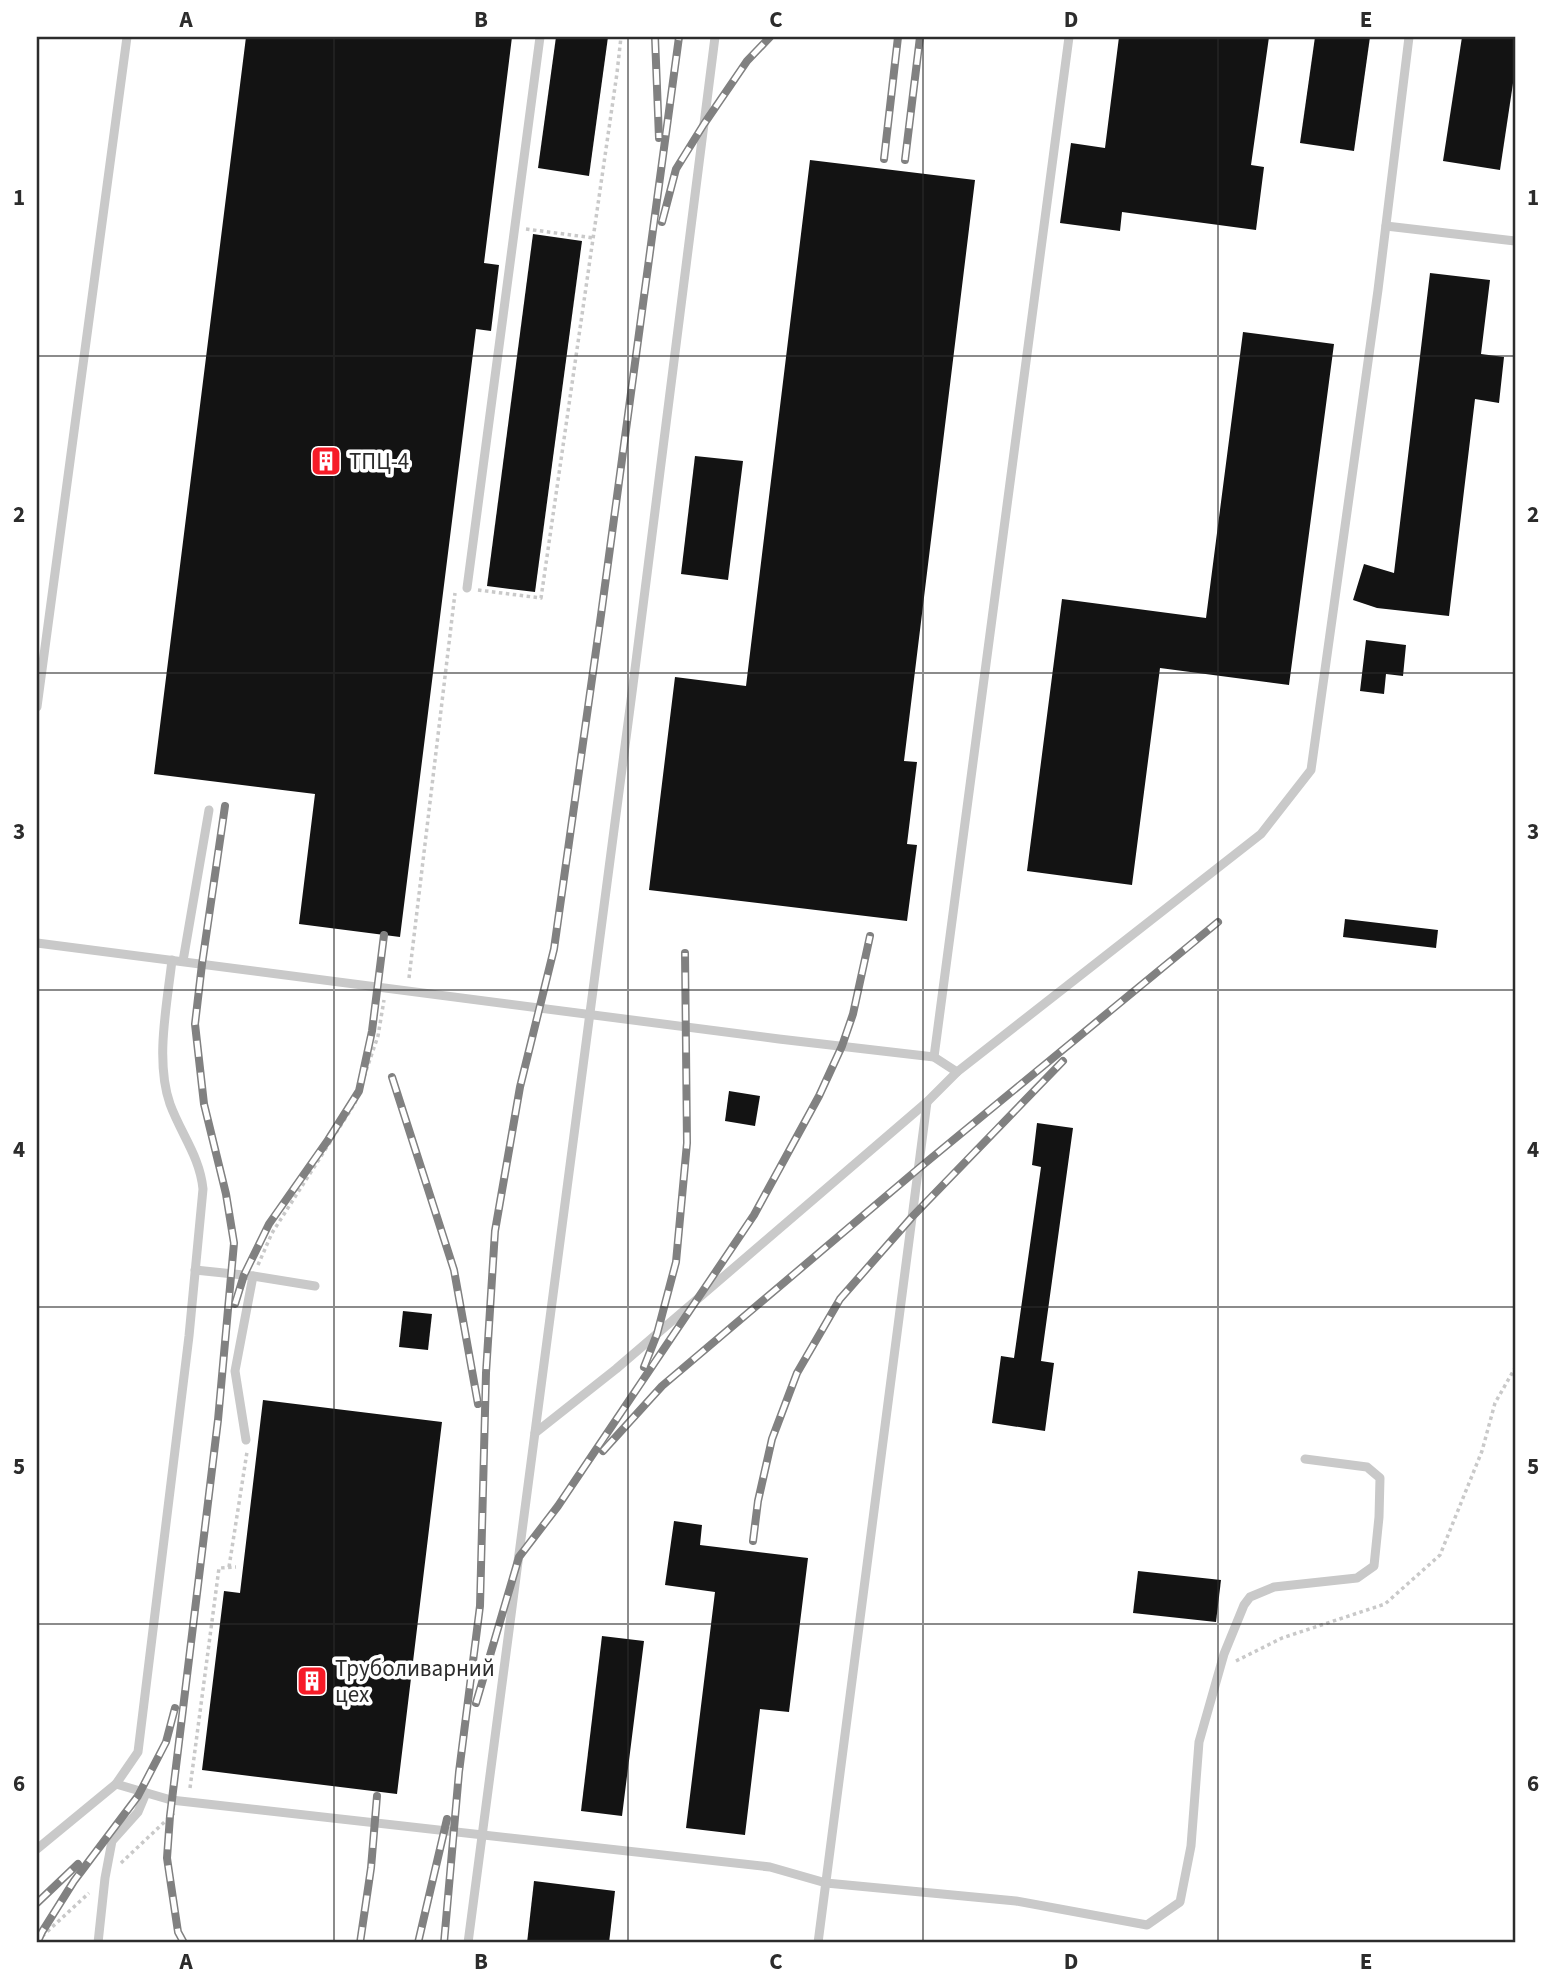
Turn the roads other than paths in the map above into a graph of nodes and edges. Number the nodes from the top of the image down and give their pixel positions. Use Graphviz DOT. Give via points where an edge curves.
graph roads {
  1 [pos="127,37"];
  2 [pos="540,37"];
  3 [pos="715,37"];
  4 [pos="1069,37"];
  5 [pos="1409,37"];
  6 [pos="1386,226"];
  7 [pos="1515,241"];
  8 [pos="467,588"];
  9 [pos="37,707"];
  10 [pos="209,810"];
  11 [pos="37,943"];
  12 [pos="172,960"];
  13 [pos="183,961"];
  14 [pos="589,1014"];
  15 [pos="934,1057"];
  16 [pos="957,1072"];
  17 [pos="927,1102"];
  18 [pos="195,1270"];
  19 [pos="253,1276"];
  20 [pos="315,1286"];
  21 [pos="535,1433"];
  22 [pos="246,1440"];
  23 [pos="1305,1459"];
  24 [pos="116,1784"];
  25 [pos="146,1793"];
  26 [pos="482,1836"];
  27 [pos="37,1849"];
  28 [pos="826,1883"];
  29 [pos="98,1943"];
  30 [pos="468,1943"];
  31 [pos="818,1943"];
  1 -- 9 [label="lane"];
  2 -- 8 [label="lane"];
  3 -- 14 [label="lane"];
  4 -- 15 [label="lane"];
  5 -- 6 [label="lane"];
  6 -- 7 [label="lane"];
  6 -- 16 [label="lane" via="1311,770 1261,834"];
  10 -- 13 [label="lane"];
  11 -- 12 [label="lane"];
  12 -- 13 [label="lane"];
  12 -- 18 [label="lane" via="164,1080 170,1105 201,1171"];
  13 -- 14 [label="lane"];
  14 -- 15 [label="lane"];
  14 -- 21 [label="lane"];
  15 -- 16 [label="lane"];
  16 -- 17 [label="lane"];
  17 -- 21 [label="lane"];
  17 -- 28 [label="lane"];
  18 -- 19 [label="lane"];
  18 -- 24 [label="lane" via="138,1752"];
  19 -- 20 [label="lane"];
  19 -- 22 [label="lane" via="235,1371"];
  21 -- 26 [label="lane"];
  23 -- 28 [label="lane" via="1367,1466 1380,1478 1374,1566 1357,1578 1274,1587 1250,1597 1224,1654 1199,1742 1191,1846 1181,1902 1147,1925 1016,1901"];
  24 -- 25 [label="lane"];
  24 -- 27 [label="lane"];
  25 -- 26 [label="lane" via="171,1800"];
  25 -- 29 [label="lane" via="138,1812 112,1841"];
  26 -- 28 [label="lane" via="770,1867"];
  26 -- 30 [label="lane"];
  28 -- 31 [label="lane"];
}
